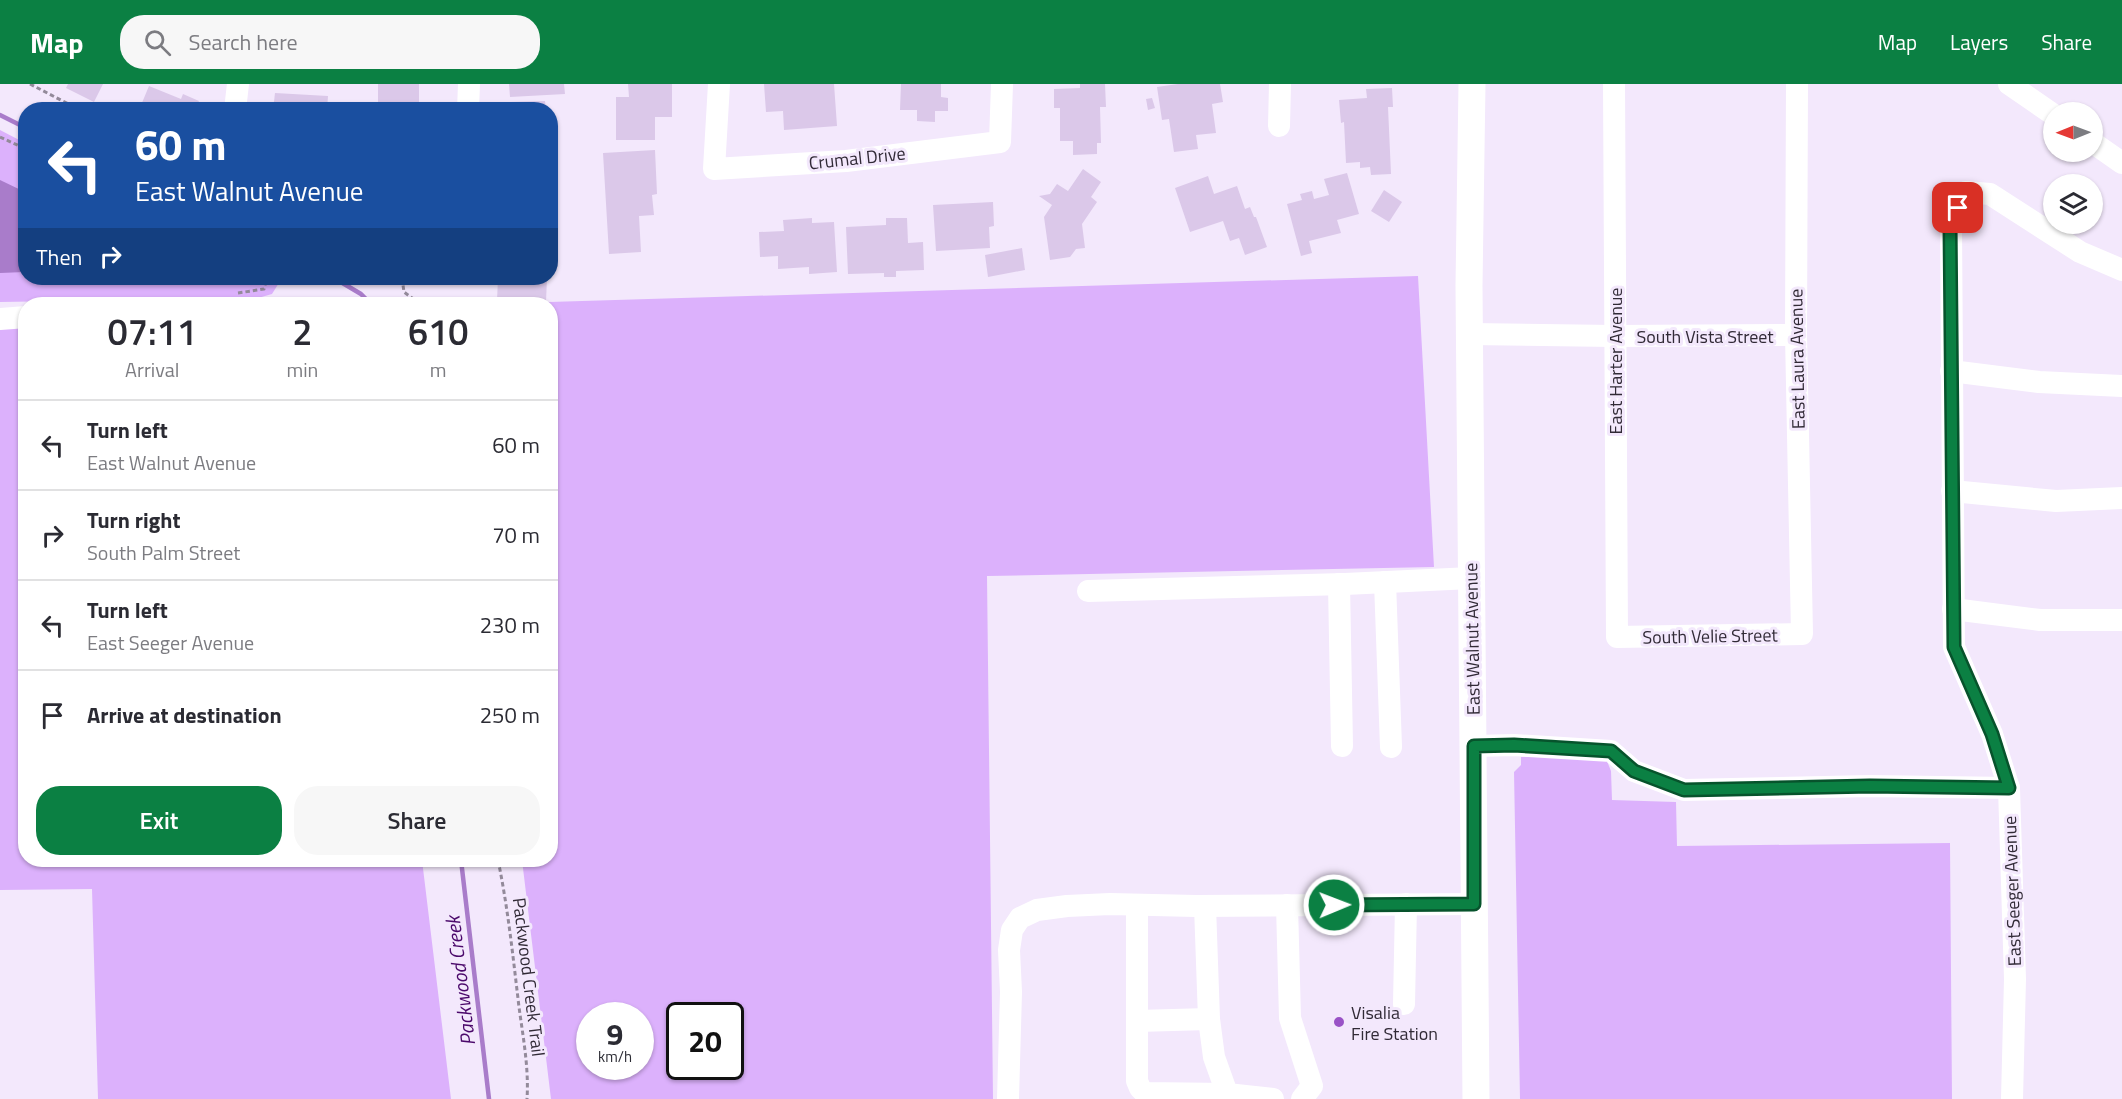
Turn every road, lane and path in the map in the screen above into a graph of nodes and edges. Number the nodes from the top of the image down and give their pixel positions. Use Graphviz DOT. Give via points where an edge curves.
graph roads {
  1 [pos="30,84"];
  2 [pos="238,84"];
  3 [pos="470,84"];
  4 [pos="718,84"];
  5 [pos="1002,84"];
  6 [pos="1280,84"];
  7 [pos="1455,84"];
  8 [pos="1472,84"];
  9 [pos="1614,84"];
  10 [pos="1797,84"];
  11 [pos="2009,84"];
  12 [pos="65,102"];
  13 [pos="236,102"];
  14 [pos="469,102"];
  15 [pos="2043,107"];
  16 [pos="1279,126"];
  17 [pos="0,137"];
  18 [pos="18,145"];
  19 [pos="2103,150"];
  20 [pos="2122,163"];
  21 [pos="2122,270"];
  22 [pos="265,285"];
  23 [pos="403,285"];
  24 [pos="1469,286"];
  25 [pos="238,293"];
  26 [pos="411,297"];
  27 [pos="18,318"];
  28 [pos="0,319"];
  29 [pos="1470,334"];
  30 [pos="1796,335"];
  31 [pos="1614,336"];
  32 [pos="1951,371"];
  33 [pos="2122,386"];
  34 [pos="1952,491"];
  35 [pos="2122,498"];
  36 [pos="1471,578"];
  37 [pos="1385,582"];
  38 [pos="1339,584"];
  39 [pos="1089,591"];
  40 [pos="1953,609"];
  41 [pos="2122,620"];
  42 [pos="1802,634"];
  43 [pos="1617,637"];
  44 [pos="1342,746"];
  45 [pos="1474,746"];
  46 [pos="1391,747"];
  47 [pos="2009,788"];
  48 [pos="499,867"];
  49 [pos="1406,904"];
  50 [pos="1474,904"];
  51 [pos="1137,905"];
  52 [pos="1287,905"];
  53 [pos="1205,906"];
  54 [pos="1404,1004"];
  55 [pos="1209,1019"];
  56 [pos="1137,1021"];
  57 [pos="1228,1096"];
  58 [pos="527,1099"];
  59 [pos="1008,1099"];
  60 [pos="1274,1099"];
  61 [pos="1302,1099"];
  62 [pos="1476,1099"];
  63 [pos="2012,1099"];
  1 -- 12 [label="path"];
  2 -- 13 [label="street"];
  3 -- 14 [label="street"];
  4 -- 5 [label="street, Crumal Drive" via="714,169 846,160 1000,142"];
  6 -- 16 [label="street"];
  7 -- 24 [label="main road, East Walnut Avenue"];
  8 -- 24 [label="main road, East Walnut Avenue"];
  9 -- 31 [label="street, East Harter Avenue"];
  10 -- 30 [label="street, East Laura Avenue"];
  11 -- 15 [label="street"];
  17 -- 18 [label="path"];
  19 -- 20 [label="street"];
  21 -- 32 [label="street, East Seeger Avenue" via="2080,252 1990,194 1966,192 1950,225"];
  22 -- 25 [label="path" via="264,289"];
  23 -- 26 [label="path"];
  24 -- 29 [label="main road, East Walnut Avenue"];
  27 -- 28 [label="street"];
  29 -- 31 [label="street, South Vista Street"];
  29 -- 36 [label="main road, East Walnut Avenue"];
  30 -- 31 [label="street, South Vista Street"];
  30 -- 42 [label="street, East Laura Avenue"];
  31 -- 43 [label="street, East Harter Avenue"];
  32 -- 33 [label="street" via="2039,382"];
  32 -- 34 [label="street, East Seeger Avenue"];
  34 -- 35 [label="street" via="2056,501"];
  34 -- 40 [label="street, East Seeger Avenue"];
  36 -- 37 [label="street"];
  36 -- 45 [label="main road, East Walnut Avenue"];
  37 -- 38 [label="street"];
  37 -- 46 [label="street"];
  38 -- 39 [label="street"];
  38 -- 44 [label="street"];
  40 -- 41 [label="street" via="2040,620"];
  40 -- 47 [label="street, East Seeger Avenue" via="1954,647 1992,734"];
  42 -- 43 [label="street, South Velie Street"];
  45 -- 47 [label="street" via="1611,751 1634,771 1684,790"];
  45 -- 50 [label="main road, East Walnut Avenue"];
  47 -- 63 [label="street, East Seeger Avenue" via="2014,979"];
  48 -- 58 [label="path, Packwood Creek Trail" via="523,1038"];
  49 -- 50 [label="street"];
  49 -- 52 [label="street"];
  49 -- 54 [label="street"];
  50 -- 62 [label="main road, East Walnut Avenue"];
  51 -- 53 [label="street"];
  51 -- 56 [label="street"];
  51 -- 59 [label="street" via="1037,910 1020,918 1012,930"];
  52 -- 53 [label="street"];
  52 -- 61 [label="street" via="1290,1018 1312,1086"];
  53 -- 55 [label="street"];
  55 -- 56 [label="street"];
  55 -- 57 [label="street" via="1214,1057"];
  56 -- 57 [label="street" via="1137,1080 1145,1093"];
  57 -- 60 [label="street"];
}
